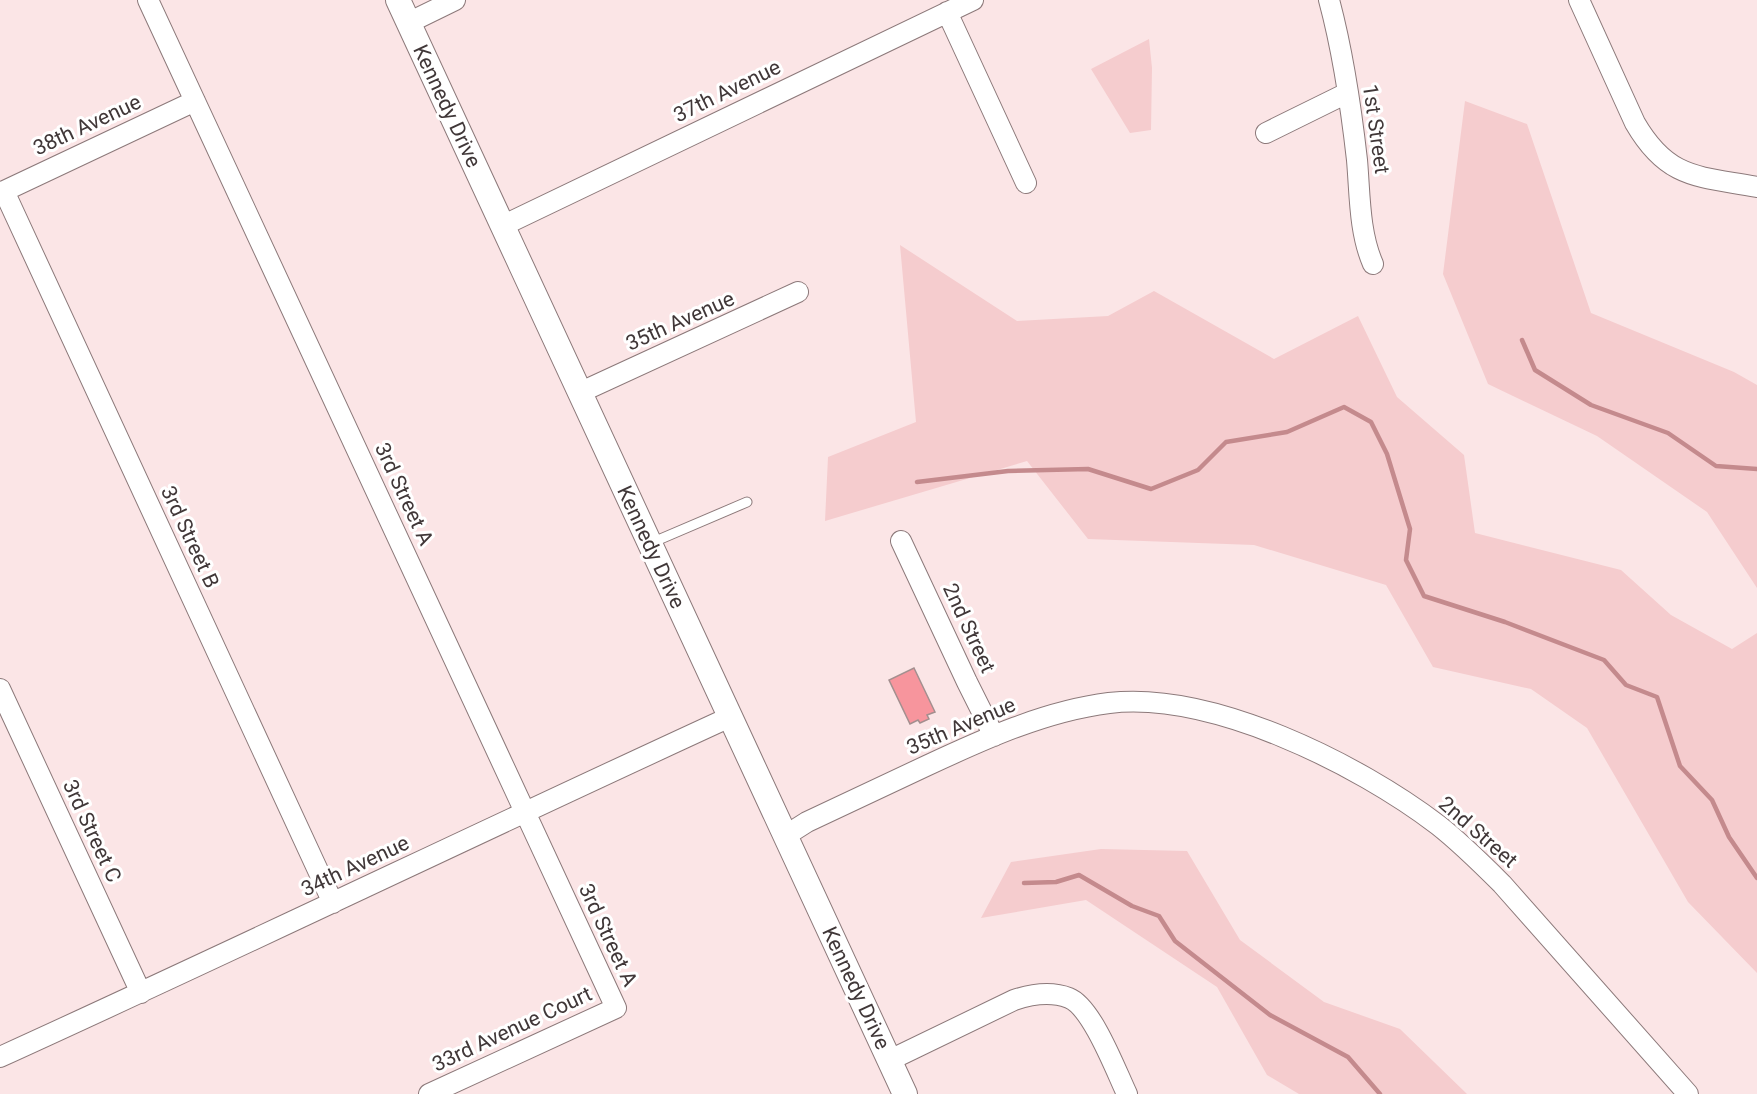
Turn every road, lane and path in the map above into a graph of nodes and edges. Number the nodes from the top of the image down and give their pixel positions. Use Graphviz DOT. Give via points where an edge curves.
graph roads {
  1 [pos="148,0"];
  2 [pos="398,0"];
  3 [pos="455,0"];
  4 [pos="973,0"];
  5 [pos="1329,0"];
  6 [pos="1579,0"];
  7 [pos="947,12"];
  8 [pos="408,23"];
  9 [pos="1347,93"];
  10 [pos="195,101"];
  11 [pos="1266,133"];
  12 [pos="1026,183"];
  13 [pos="1757,187"];
  14 [pos="2,192"];
  15 [pos="502,226"];
  16 [pos="1373,264"];
  17 [pos="798,292"];
  18 [pos="581,392"];
  19 [pos="747,502"];
  20 [pos="901,541"];
  21 [pos="649,544"];
  22 [pos="0,689"];
  23 [pos="1169,704"];
  24 [pos="730,717"];
  25 [pos="994,736"];
  26 [pos="525,811"];
  27 [pos="785,836"];
  28 [pos="333,903"];
  29 [pos="141,993"];
  30 [pos="616,1008"];
  31 [pos="0,1058"];
  32 [pos="890,1060"];
  33 [pos="901,1092"];
  34 [pos="429,1094"];
  35 [pos="1127,1094"];
  36 [pos="1688,1094"];
  1 -- 10 [label="street, 3rd Street A"];
  2 -- 8 [label="street, Kennedy Drive"];
  3 -- 8 [label="street"];
  4 -- 7 [label="street, 37th Avenue"];
  5 -- 9 [label="street, 1st Street"];
  6 -- 13 [label="street" via="1635,123 1658,156 1686,172"];
  7 -- 12 [label="street"];
  7 -- 15 [label="street, 37th Avenue"];
  8 -- 15 [label="street, Kennedy Drive"];
  9 -- 11 [label="street"];
  9 -- 16 [label="street, 1st Street" via="1363,231"];
  10 -- 14 [label="street, 38th Avenue"];
  10 -- 26 [label="street, 3rd Street A"];
  14 -- 28 [label="street, 3rd Street B"];
  15 -- 18 [label="street, Kennedy Drive"];
  17 -- 18 [label="street, 35th Avenue"];
  18 -- 21 [label="street, Kennedy Drive"];
  19 -- 21 [label="lane"];
  20 -- 25 [label="street, 2nd Street"];
  21 -- 24 [label="street, Kennedy Drive"];
  22 -- 29 [label="street, 3rd Street C"];
  23 -- 25 [label="street, 35th Avenue" via="1128,702 1088,707 1055,714"];
  23 -- 36 [label="street, 2nd Street" via="1248,723 1275,734 1355,772 1438,825 1502,884"];
  24 -- 26 [label="street, 34th Avenue"];
  24 -- 27 [label="street, Kennedy Drive"];
  25 -- 27 [label="street, 35th Avenue" via="817,817"];
  26 -- 28 [label="street, 34th Avenue"];
  26 -- 30 [label="street, 3rd Street A"];
  27 -- 32 [label="street, Kennedy Drive"];
  28 -- 29 [label="street, 34th Avenue"];
  29 -- 31 [label="street, 34th Avenue"];
  30 -- 34 [label="street, 33rd Avenue Court"];
  32 -- 33 [label="street, Kennedy Drive"];
  32 -- 35 [label="street" via="1014,1000 1048,994 1071,999 1088,1015"];
}
